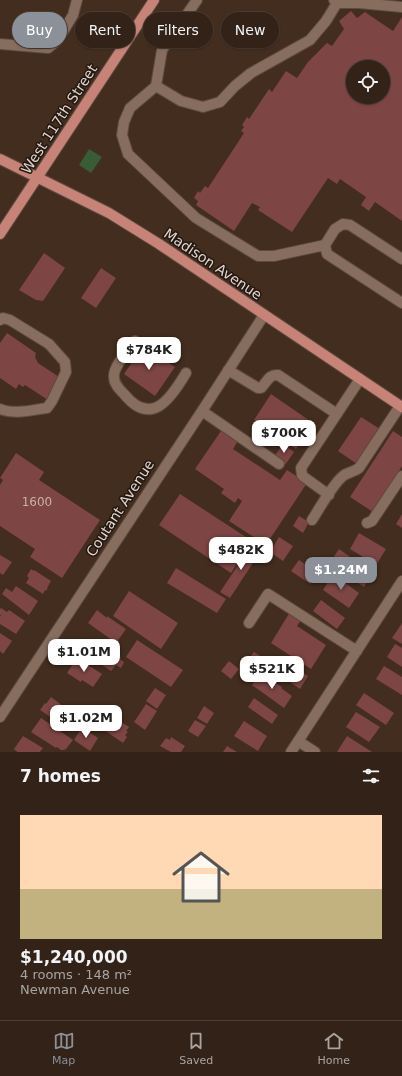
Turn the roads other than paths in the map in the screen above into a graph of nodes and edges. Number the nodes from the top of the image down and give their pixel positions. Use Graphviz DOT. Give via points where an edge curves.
graph roads {
  1 [pos="77,0"];
  2 [pos="154,0"];
  3 [pos="197,0"];
  4 [pos="335,1"];
  5 [pos="402,7"];
  6 [pos="0,44"];
  7 [pos="156,86"];
  8 [pos="0,159"];
  9 [pos="37,177"];
  10 [pos="0,234"];
  11 [pos="325,245"];
  12 [pos="402,259"];
  13 [pos="402,303"];
  14 [pos="264,315"];
  15 [pos="0,320"];
  16 [pos="135,341"];
  17 [pos="228,370"];
  18 [pos="186,373"];
  19 [pos="360,379"];
  20 [pos="401,406"];
  21 [pos="1,409"];
  22 [pos="202,411"];
  23 [pos="337,414"];
  24 [pos="279,464"];
  25 [pos="402,476"];
  26 [pos="329,495"];
  27 [pos="312,520"];
  28 [pos="367,524"];
  29 [pos="402,581"];
  30 [pos="249,623"];
  31 [pos="357,651"];
  32 [pos="0,716"];
  33 [pos="298,741"];
  34 [pos="291,752"];
  35 [pos="315,752"];
  1 -- 6 [label="street" via="73,15 58,40 48,48"];
  2 -- 9 [label="main road, West 117th Street"];
  3 -- 7 [label="street" via="162,50"];
  4 -- 5 [label="street"];
  4 -- 7 [label="street" via="326,21 310,40 251,74 220,102 203,107 181,101"];
  7 -- 11 [label="street" via="130,108 122,135 128,154 196,218 258,256 274,256"];
  8 -- 9 [label="main road, Madison Avenue"];
  9 -- 10 [label="main road, West 117th Street"];
  9 -- 14 [label="main road, Madison Avenue" via="109,212"];
  11 -- 12 [label="street" via="335,229 343,224 350,225"];
  11 -- 13 [label="street" via="327,254"];
  14 -- 17 [label="street, Coutant Avenue"];
  14 -- 19 [label="main road, Madison Avenue"];
  15 -- 21 [label="street" via="10,320 49,344 65,362 66,372 47,408 11,412"];
  16 -- 18 [label="street" via="117,366 114,375 118,388 133,404 146,409 160,406 177,388"];
  17 -- 22 [label="street, Coutant Avenue"];
  17 -- 23 [label="street" via="258,388 262,388 276,374"];
  19 -- 20 [label="main road, Madison Avenue"];
  19 -- 23 [label="street"];
  20 -- 26 [label="street" via="359,468 338,480"];
  22 -- 24 [label="street"];
  22 -- 32 [label="street, Coutant Avenue"];
  23 -- 26 [label="street" via="300,471"];
  25 -- 28 [label="street"];
  26 -- 27 [label="street"];
  29 -- 31 [label="street"];
  30 -- 31 [label="street" via="268,594"];
  31 -- 33 [label="street"];
  33 -- 34 [label="street"];
  33 -- 35 [label="street"];
}
